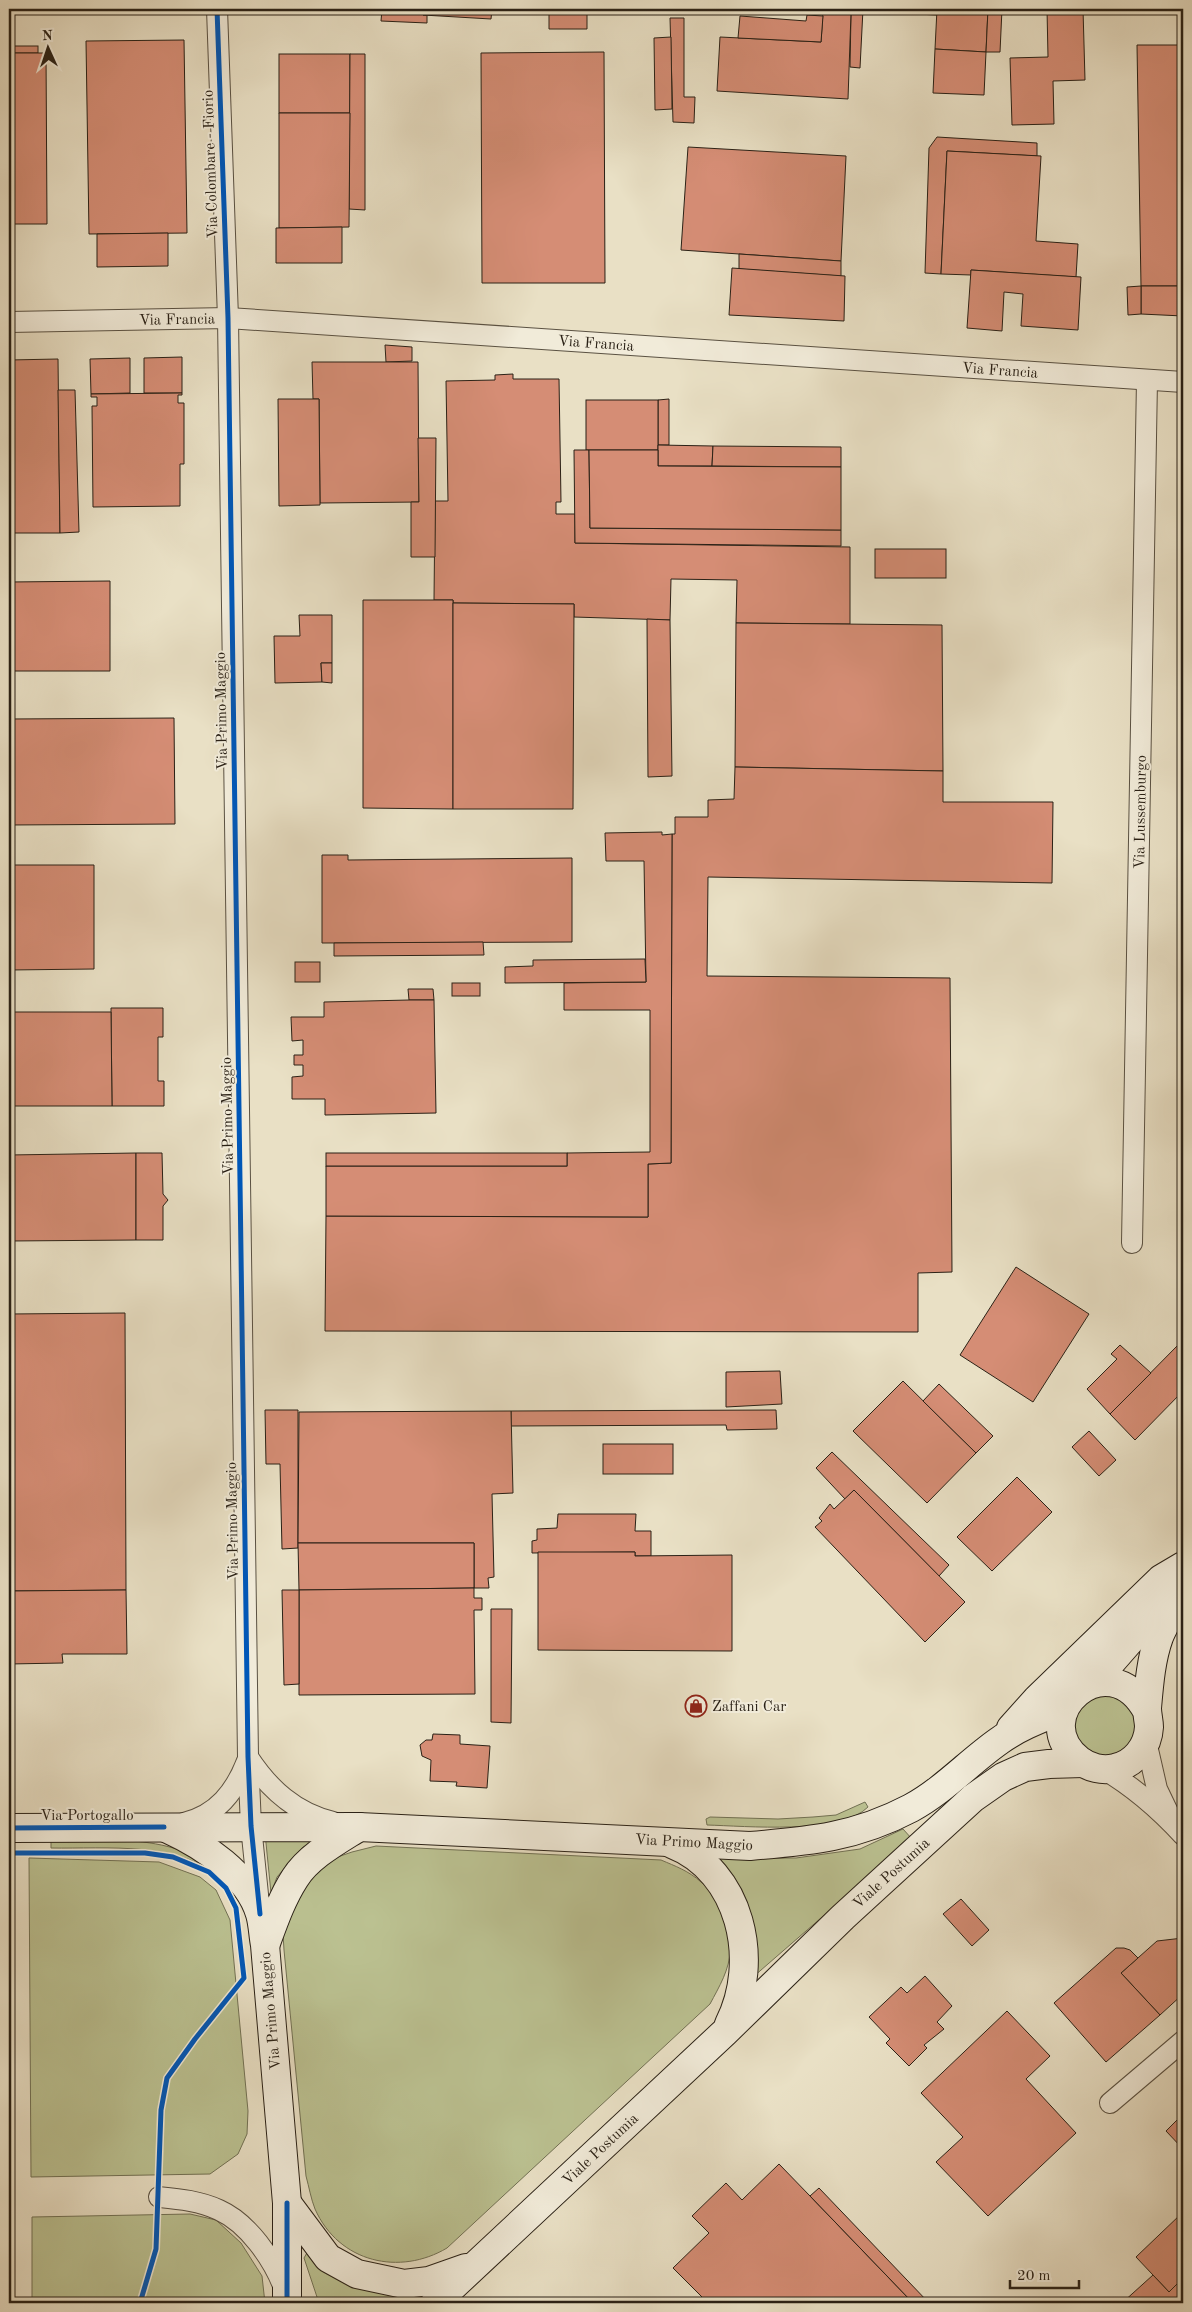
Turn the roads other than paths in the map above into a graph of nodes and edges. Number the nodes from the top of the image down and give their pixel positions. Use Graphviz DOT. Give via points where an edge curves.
graph roads {
  1 [pos="217,9"];
  2 [pos="228,318"];
  3 [pos="9,322"];
  4 [pos="1147,380"];
  5 [pos="1183,382"];
  6 [pos="1132,1243"];
  7 [pos="1183,1566"];
  8 [pos="1183,1579"];
  9 [pos="1183,1594"];
  10 [pos="1093,1683"];
  11 [pos="1064,1709"];
  12 [pos="1147,1712"];
  13 [pos="1000,1740"];
  14 [pos="1146,1741"];
  15 [pos="248,1757"];
  16 [pos="1093,1766"];
  17 [pos="251,1826"];
  18 [pos="164,1827"];
  19 [pos="359,1827"];
  20 [pos="9,1828"];
  21 [pos="1180,1831"];
  22 [pos="665,1841"];
  23 [pos="260,1914"];
  24 [pos="265,1945"];
  25 [pos="725,2032"];
  26 [pos="1183,2041"];
  27 [pos="1110,2103"];
  28 [pos="159,2197"];
  29 [pos="287,2203"];
  30 [pos="474,2265"];
  31 [pos="288,2300"];
  32 [pos="435,2303"];
  1 -- 2 [label="street, Via Colombare - Fiorio"];
  2 -- 3 [label="street, Via Francia"];
  2 -- 4 [label="street, Via Francia"];
  2 -- 15 [label="street, Via Primo Maggio"];
  4 -- 5 [label="street, Via Francia"];
  4 -- 6 [label="street, Via Lussemburgo"];
  7 -- 13 [label="main road" via="1161,1579 1037,1699"];
  8 -- 10 [label="main road"];
  9 -- 12 [label="main road" via="1159,1636"];
  10 -- 11 [label="main road" via="1081,1689"];
  10 -- 12 [label="main road" via="1120,1684 1132,1690"];
  11 -- 13 [label="main road"];
  11 -- 16 [label="main road" via="1061,1721 1066,1745 1073,1755"];
  12 -- 14 [label="main road" via="1149,1727"];
  13 -- 22 [label="main road, Via Primo Maggio" via="936,1792 870,1828 814,1841 750,1846"];
  14 -- 16 [label="main road, Viale Postumia" via="1139,1754 1128,1763 1115,1768"];
  14 -- 21 [label="street" via="1157,1789"];
  15 -- 17 [label="street, Via Primo Maggio"];
  15 -- 18 [label="street, Via Primo Maggio" via="233,1789 214,1810 193,1820"];
  15 -- 19 [label="street, Via Primo Maggio" via="266,1781 300,1810 324,1820"];
  16 -- 21 [label="street" via="1125,1782"];
  16 -- 25 [label="main road, Viale Postumia" via="1049,1764 1025,1768 1003,1777 973,1798 843,1917"];
  17 -- 18 [label="main road, Via Portogallo"];
  17 -- 19 [label="main road, Via Portogallo"];
  17 -- 23 [label="street, Via Primo Maggio"];
  18 -- 20 [label="main road, Via Portogallo"];
  18 -- 23 [label="main road, Via Portogallo" via="191,1840 234,1873 251,1895"];
  19 -- 22 [label="main road, Via Primo Maggio"];
  19 -- 24 [label="main road, Via Primo Maggio" via="334,1843 296,1877"];
  22 -- 25 [label="main road, Viale Postumia" via="704,1861 715,1873 739,1918 744,1968 735,2012"];
  23 -- 24 [label="main road, Via Portogallo"];
  24 -- 29 [label="main road, Via Primo Maggio"];
  25 -- 30 [label="main road, Viale Postumia"];
  26 -- 27 [label="street"];
  28 -- 31 [label="street" via="220,2210 250,2233 276,2269"];
  29 -- 30 [label="main road, Viale Postumia" via="328,2258 357,2274 404,2284 429,2280"];
  29 -- 31 [label="main road"];
  30 -- 32 [label="main road, Viale Postumia"];
}
